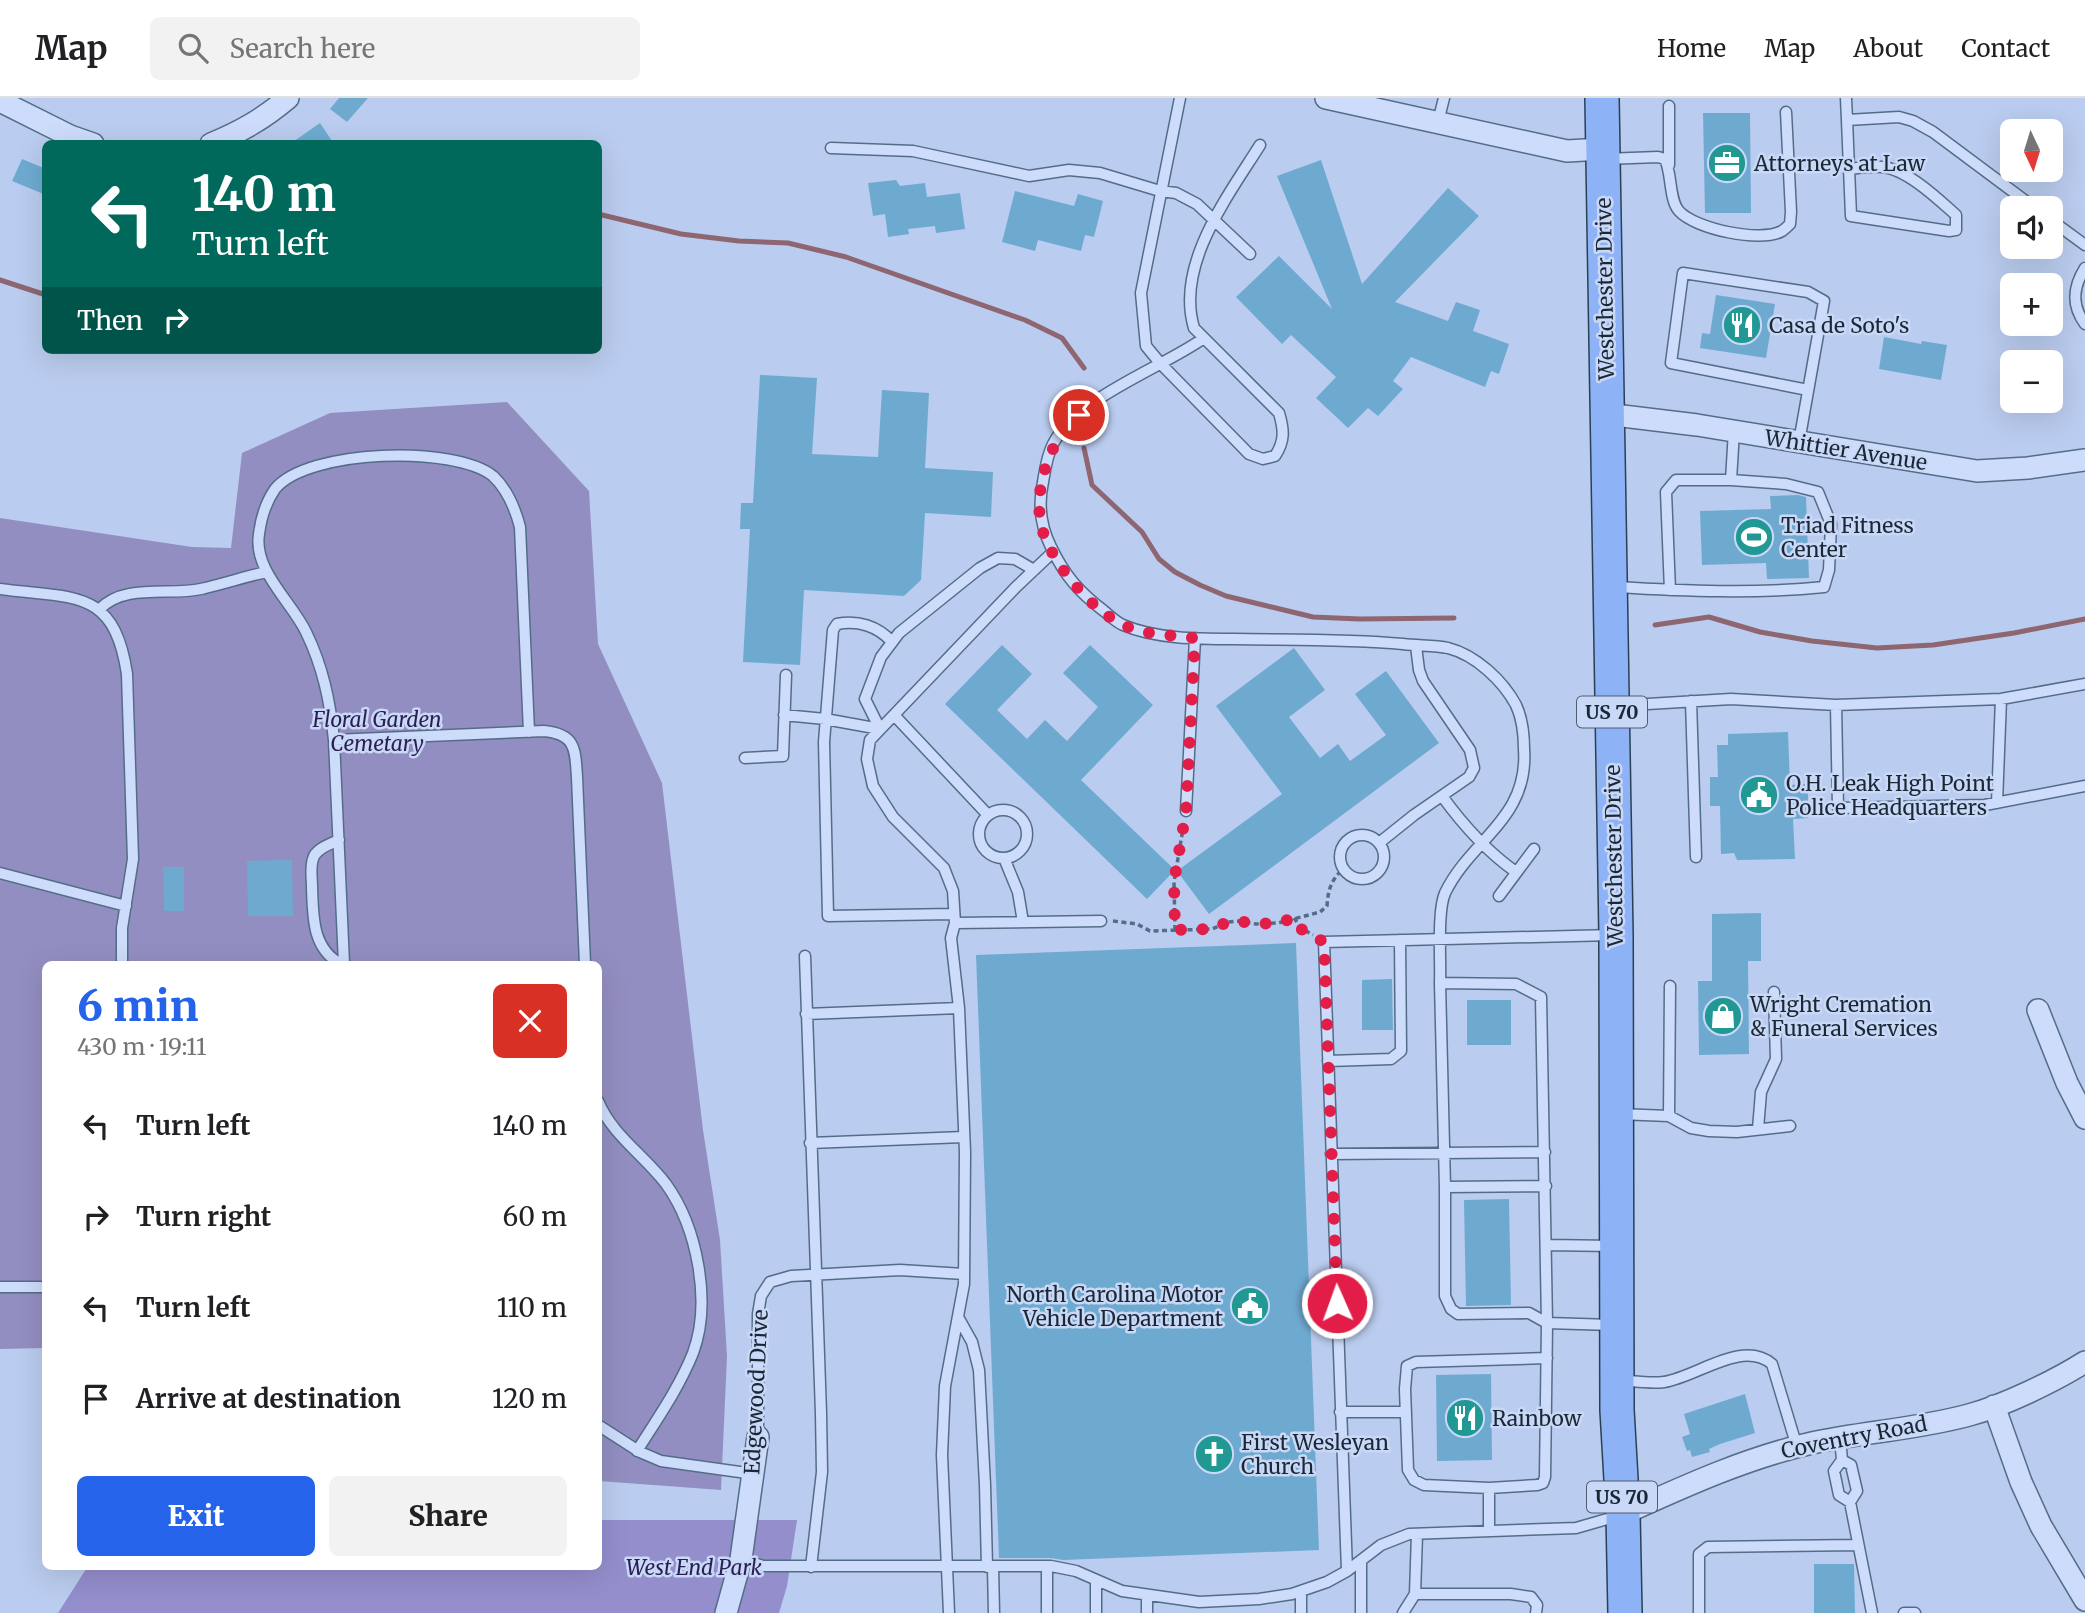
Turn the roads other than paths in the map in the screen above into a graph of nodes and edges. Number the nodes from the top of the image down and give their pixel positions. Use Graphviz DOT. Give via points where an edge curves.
graph roads {
  1 [pos="288,98"];
  2 [pos="1180,98"];
  3 [pos="1326,98"];
  4 [pos="1444,98"];
  5 [pos="1602,98"];
  6 [pos="1846,98"];
  7 [pos="10,102"];
  8 [pos="1669,106"];
  9 [pos="1786,112"];
  10 [pos="1847,120"];
  11 [pos="1438,122"];
  12 [pos="82,140"];
  13 [pos="221,140"];
  14 [pos="1260,145"];
  15 [pos="831,148"];
  16 [pos="1603,154"];
  17 [pos="1669,168"];
  18 [pos="1849,169"];
  19 [pos="1160,191"];
  20 [pos="2019,196"];
  21 [pos="1215,219"];
  22 [pos="2063,229"];
  23 [pos="2085,245"];
  24 [pos="1250,254"];
  25 [pos="2085,268"];
  26 [pos="2085,324"];
  27 [pos="1204,338"];
  28 [pos="1160,363"];
  29 [pos="1808,390"];
  30 [pos="1606,414"];
  31 [pos="1734,431"];
  32 [pos="1799,442"];
  33 [pos="2085,460"];
  34 [pos="1731,480"];
  35 [pos="1053,552"];
  36 [pos="1034,570"];
  37 [pos="266,572"];
  38 [pos="1609,587"];
  39 [pos="0,589"];
  40 [pos="1670,590"];
  41 [pos="100,608"];
  42 [pos="1195,638"];
  43 [pos="892,642"];
  44 [pos="1416,646"];
  45 [pos="786,675"];
  46 [pos="2085,684"];
  47 [pos="2001,699"];
  48 [pos="1691,701"];
  49 [pos="1836,705"];
  50 [pos="1611,706"];
  51 [pos="785,715"];
  52 [pos="894,715"];
  53 [pos="825,719"];
  54 [pos="880,729"];
  55 [pos="529,732"];
  56 [pos="334,740"];
  57 [pos="745,758"];
  58 [pos="2085,786"];
  59 [pos="1442,796"];
  60 [pos="1997,803"];
  61 [pos="1186,811"];
  62 [pos="988,815"];
  63 [pos="339,840"];
  64 [pos="1379,844"];
  65 [pos="1483,844"];
  66 [pos="1534,849"];
  67 [pos="1696,857"];
  68 [pos="1004,858"];
  69 [pos="1516,872"];
  70 [pos="0,873"];
  71 [pos="1499,896"];
  72 [pos="126,906"];
  73 [pos="955,919"];
  74 [pos="1101,920"];
  75 [pos="1023,922"];
  76 [pos="1616,935"];
  77 [pos="1441,939"];
  78 [pos="1400,940"];
  79 [pos="805,956"];
  80 [pos="122,961"];
  81 [pos="335,961"];
  82 [pos="343,961"];
  83 [pos="585,961"];
  84 [pos="1440,983"];
  85 [pos="1670,986"];
  86 [pos="1774,992"];
  87 [pos="959,1008"];
  88 [pos="2038,1010"];
  89 [pos="806,1014"];
  90 [pos="1328,1061"];
  91 [pos="602,1108"];
  92 [pos="1617,1114"];
  93 [pos="1669,1116"];
  94 [pos="2085,1118"];
  95 [pos="1790,1126"];
  96 [pos="1758,1129"];
  97 [pos="964,1138"];
  98 [pos="810,1143"];
  99 [pos="1545,1152"];
  100 [pos="1331,1154"];
  101 [pos="1445,1154"];
  102 [pos="1546,1186"];
  103 [pos="1446,1187"];
  104 [pos="1546,1245"];
  105 [pos="1617,1246"];
  106 [pos="964,1274"];
  107 [pos="815,1275"];
  108 [pos="0,1287"];
  109 [pos="42,1287"];
  110 [pos="958,1317"];
  111 [pos="1547,1323"];
  112 [pos="1617,1326"];
  113 [pos="1547,1358"];
  114 [pos="2085,1362"];
  115 [pos="1617,1380"];
  116 [pos="1994,1406"];
  117 [pos="1340,1412"];
  118 [pos="1406,1412"];
  119 [pos="602,1428"];
  120 [pos="758,1437"];
  121 [pos="1797,1447"];
  122 [pos="1841,1449"];
  123 [pos="637,1451"];
  124 [pos="754,1474"];
  125 [pos="1489,1488"];
  126 [pos="1850,1502"];
  127 [pos="1623,1514"];
  128 [pos="1489,1531"];
  129 [pos="1417,1534"];
  130 [pos="1857,1545"];
  131 [pos="741,1559"];
  132 [pos="1360,1561"];
  133 [pos="1047,1566"];
  134 [pos="811,1567"];
  135 [pos="947,1567"];
  136 [pos="990,1567"];
  137 [pos="1347,1571"];
  138 [pos="1096,1580"];
  139 [pos="1301,1591"];
  140 [pos="1415,1594"];
  141 [pos="1147,1595"];
  142 [pos="1248,1599"];
  143 [pos="2085,1600"];
  144 [pos="1199,1607"];
  145 [pos="726,1613"];
  146 [pos="949,1613"];
  147 [pos="994,1613"];
  148 [pos="1047,1613"];
  149 [pos="1097,1613"];
  150 [pos="1147,1613"];
  151 [pos="1248,1613"];
  152 [pos="1301,1613"];
  153 [pos="1361,1613"];
  154 [pos="1404,1613"];
  155 [pos="1536,1613"];
  156 [pos="1625,1613"];
  157 [pos="1699,1613"];
  158 [pos="1871,1613"];
  159 [pos="1904,1613"];
  160 [pos="1915,1613"];
  1 -- 13 [label="street" via="244,131"];
  2 -- 19 [label="lane"];
  3 -- 11 [label="street"];
  4 -- 11 [label="lane"];
  5 -- 16 [label="main road, Westchester Drive / US 70"];
  6 -- 10 [label="lane"];
  7 -- 12 [label="street"];
  8 -- 17 [label="lane"];
  9 -- 17 [label="lane" via="1791,212 1790,224 1781,232 1727,233 1688,219 1677,209"];
  10 -- 18 [label="lane"];
  10 -- 20 [label="lane" via="1899,117 1913,121"];
  11 -- 16 [label="street" via="1567,151"];
  14 -- 21 [label="lane"];
  15 -- 19 [label="lane" via="914,150 1029,176 1069,170 1100,173"];
  16 -- 17 [label="lane" via="1658,157 1665,159"];
  16 -- 30 [label="main road, Westchester Drive / US 70"];
  18 -- 18 [label="lane" via="1851,216 1956,230 1956,215 1932,193 1892,169"];
  19 -- 21 [label="lane" via="1176,193"];
  19 -- 28 [label="lane" via="1141,293 1146,346"];
  21 -- 24 [label="lane"];
  21 -- 27 [label="lane" via="1201,248 1189,311 1194,328"];
  22 -- 23 [label="lane"];
  25 -- 26 [label="lane" via="2074,300"];
  27 -- 28 [label="lane"];
  27 -- 28 [label="lane" via="1279,413 1284,430 1275,456 1263,459 1249,454"];
  28 -- 35 [label="lane" via="1091,405 1066,425 1053,444 1040,496 1042,531"];
  29 -- 29 [label="lane" via="1824,301 1808,292 1683,273 1671,363"];
  29 -- 32 [label="lane"];
  30 -- 31 [label="street, Whittier Avenue"];
  30 -- 38 [label="main road, Westchester Drive / US 70"];
  31 -- 32 [label="street, Whittier Avenue"];
  31 -- 34 [label="lane"];
  32 -- 33 [label="street, Whittier Avenue" via="1978,471"];
  34 -- 40 [label="lane" via="1676,480 1666,492"];
  34 -- 40 [label="lane" via="1786,484 1818,492 1831,524 1824,587 1780,592"];
  35 -- 36 [label="lane"];
  35 -- 42 [label="lane" via="1063,572 1086,597 1121,624"];
  36 -- 43 [label="lane" via="1015,559 998,558"];
  36 -- 52 [label="lane"];
  37 -- 41 [label="lane" via="200,590 130,594 108,600"];
  37 -- 55 [label="lane" via="258,536 264,509 276,488 297,472 363,457 443,457 477,466 504,489 520,527"];
  37 -- 56 [label="lane" via="305,630 323,673"];
  38 -- 40 [label="lane"];
  38 -- 50 [label="main road, Westchester Drive / US 70"];
  39 -- 41 [label="lane" via="84,600"];
  41 -- 72 [label="lane" via="123,649 127,674 133,859"];
  42 -- 44 [label="lane"];
  42 -- 61 [label="lane"];
  43 -- 53 [label="lane" via="869,625 837,624"];
  43 -- 54 [label="lane" via="881,657 865,699"];
  44 -- 59 [label="lane" via="1423,681 1474,761 1469,777"];
  44 -- 65 [label="lane" via="1450,648 1472,659 1494,675 1517,707 1524,734 1521,786 1506,816"];
  45 -- 51 [label="lane"];
  46 -- 47 [label="lane"];
  47 -- 49 [label="lane"];
  47 -- 60 [label="lane"];
  48 -- 49 [label="lane"];
  48 -- 50 [label="lane"];
  48 -- 67 [label="lane"];
  49 -- 60 [label="lane" via="1838,808"];
  50 -- 76 [label="main road, Westchester Drive / US 70"];
  51 -- 53 [label="lane"];
  51 -- 57 [label="lane" via="783,755"];
  52 -- 54 [label="lane"];
  52 -- 62 [label="lane"];
  53 -- 54 [label="lane"];
  53 -- 73 [label="lane" via="828,916"];
  54 -- 73 [label="lane" via="870,740 867,759 873,786 893,817 944,868 953,891"];
  55 -- 56 [label="lane"];
  55 -- 83 [label="lane" via="559,732 574,747"];
  56 -- 63 [label="lane"];
  58 -- 60 [label="lane"];
  59 -- 64 [label="lane"];
  59 -- 65 [label="lane"];
  62 -- 68 [label="lane" via="980,828 980,842 990,854"];
  62 -- 68 [label="lane" via="1012,812 1026,830 1019,852"];
  63 -- 81 [label="lane" via="317,852 312,881 314,927 319,942"];
  63 -- 82 [label="lane"];
  64 -- 64 [label="lane" via="1383,863 1374,874 1361,879 1343,869 1340,855 1352,837 1367,836"];
  65 -- 69 [label="lane"];
  65 -- 77 [label="lane" via="1444,894"];
  66 -- 69 [label="lane"];
  68 -- 75 [label="lane" via="1018,892"];
  69 -- 71 [label="lane"];
  70 -- 72 [label="lane"];
  72 -- 80 [label="lane"];
  73 -- 75 [label="lane"];
  73 -- 87 [label="lane" via="951,938"];
  74 -- 75 [label="lane"];
  76 -- 77 [label="lane"];
  76 -- 92 [label="main road, Westchester Drive / US 70"];
  77 -- 78 [label="lane"];
  77 -- 84 [label="lane"];
  78 -- 90 [label="lane" via="1401,1051 1391,1059"];
  78 -- 90 [label="lane" via="1324,942"];
  79 -- 89 [label="lane"];
  84 -- 99 [label="lane" via="1516,984 1541,997"];
  84 -- 101 [label="lane"];
  85 -- 93 [label="lane"];
  86 -- 96 [label="lane" via="1776,1059 1761,1092"];
  87 -- 89 [label="lane"];
  87 -- 97 [label="lane"];
  88 -- 94 [label="street"];
  89 -- 98 [label="lane"];
  90 -- 100 [label="lane"];
  91 -- 123 [label="lane" via="682,1210 700,1271 694,1349"];
  92 -- 93 [label="lane"];
  92 -- 105 [label="main road, Westchester Drive / US 70"];
  93 -- 96 [label="lane" via="1691,1128 1709,1131"];
  95 -- 96 [label="lane"];
  97 -- 98 [label="lane"];
  97 -- 106 [label="lane"];
  98 -- 107 [label="lane"];
  99 -- 101 [label="lane"];
  99 -- 102 [label="lane"];
  100 -- 101 [label="lane"];
  100 -- 117 [label="lane"];
  101 -- 103 [label="lane"];
  102 -- 103 [label="lane"];
  102 -- 104 [label="lane"];
  103 -- 111 [label="lane" via="1445,1296 1451,1309 1458,1314 1529,1313"];
  104 -- 105 [label="lane"];
  104 -- 111 [label="lane"];
  105 -- 112 [label="main road, Westchester Drive / US 70"];
  106 -- 107 [label="lane, Edgewood Drive" via="900,1270"];
  106 -- 110 [label="lane"];
  107 -- 120 [label="lane, Edgewood Drive" via="770,1282 761,1297"];
  107 -- 134 [label="lane" via="821,1472"];
  108 -- 109 [label="lane"];
  110 -- 135 [label="lane" via="945,1386 942,1455"];
  110 -- 136 [label="lane" via="972,1342 979,1370"];
  111 -- 112 [label="lane"];
  111 -- 113 [label="lane"];
  112 -- 115 [label="main road, Westchester Drive / US 70"];
  113 -- 118 [label="lane" via="1416,1362 1407,1366"];
  113 -- 125 [label="lane" via="1543,1483"];
  114 -- 116 [label="street, Coventry Road"];
  115 -- 121 [label="lane" via="1664,1382 1739,1356 1762,1356 1772,1364"];
  115 -- 127 [label="main road, Westchester Drive / US 70"];
  116 -- 122 [label="street, Coventry Road"];
  116 -- 143 [label="street" via="2041,1525"];
  117 -- 118 [label="lane"];
  117 -- 137 [label="lane"];
  118 -- 125 [label="lane" via="1408,1470 1414,1480 1424,1485"];
  119 -- 123 [label="lane"];
  120 -- 124 [label="street, Edgewood Drive"];
  121 -- 122 [label="street, Coventry Road"];
  121 -- 127 [label="street, Coventry Road" via="1727,1468"];
  122 -- 126 [label="lane" via="1852,1465 1857,1491"];
  122 -- 126 [label="lane" via="1834,1471 1839,1496"];
  123 -- 124 [label="lane" via="661,1461"];
  124 -- 131 [label="street, Edgewood Drive"];
  125 -- 128 [label="lane"];
  126 -- 130 [label="lane"];
  127 -- 128 [label="lane" via="1576,1528"];
  127 -- 156 [label="main road, Westchester Drive / US 70"];
  128 -- 129 [label="lane"];
  129 -- 132 [label="lane" via="1381,1545"];
  129 -- 140 [label="lane"];
  130 -- 157 [label="lane" via="1708,1547 1699,1554"];
  130 -- 158 [label="lane"];
  131 -- 134 [label="lane" via="763,1566"];
  131 -- 145 [label="street, Edgewood Drive"];
  132 -- 137 [label="lane"];
  132 -- 153 [label="lane"];
  133 -- 136 [label="lane"];
  133 -- 138 [label="lane"];
  133 -- 148 [label="lane"];
  134 -- 135 [label="lane"];
  135 -- 136 [label="lane"];
  135 -- 146 [label="lane"];
  136 -- 147 [label="lane"];
  137 -- 139 [label="lane"];
  138 -- 141 [label="lane"];
  138 -- 149 [label="lane"];
  139 -- 142 [label="lane"];
  139 -- 152 [label="lane"];
  140 -- 154 [label="lane"];
  140 -- 155 [label="lane" via="1531,1597"];
  141 -- 144 [label="lane"];
  141 -- 150 [label="lane"];
  142 -- 144 [label="lane"];
  142 -- 151 [label="lane"];
  159 -- 160 [label="lane"];
}
